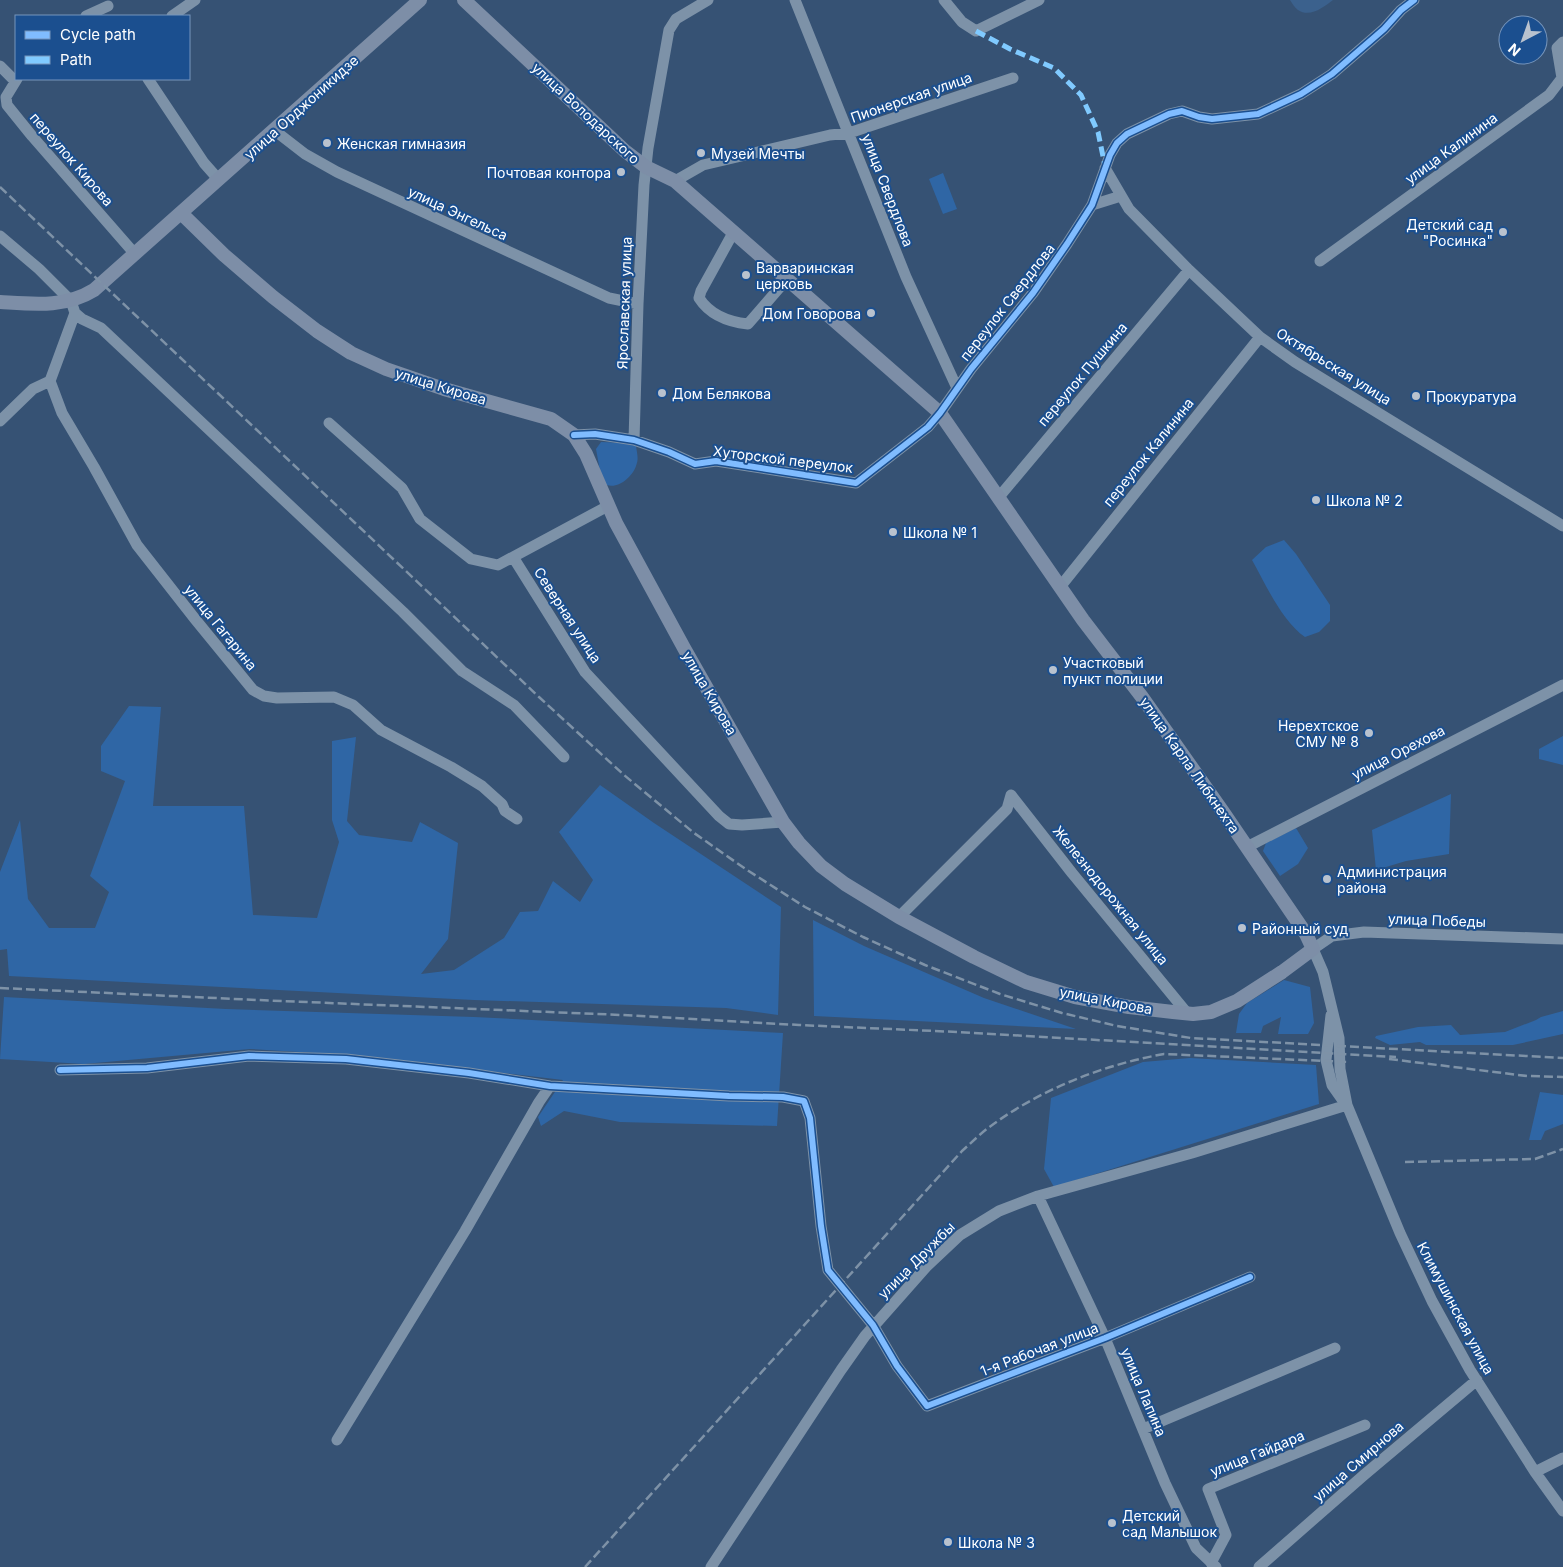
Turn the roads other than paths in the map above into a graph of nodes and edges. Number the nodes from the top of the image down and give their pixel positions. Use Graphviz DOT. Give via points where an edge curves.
graph roads {
  1 [pos="195,0"];
  2 [pos="420,0"];
  3 [pos="464,0"];
  4 [pos="708,0"];
  5 [pos="795,0"];
  6 [pos="944,0"];
  7 [pos="1039,0"];
  8 [pos="1414,0"];
  9 [pos="109,7"];
  10 [pos="89,15"];
  11 [pos="173,15"];
  12 [pos="1563,42"];
  13 [pos="0,66"];
  14 [pos="1013,78"];
  15 [pos="15,79"];
  16 [pos="16,80"];
  17 [pos="149,80"];
  18 [pos="274,130"];
  19 [pos="849,133"];
  20 [pos="646,167"];
  21 [pos="1105,168"];
  22 [pos="219,180"];
  23 [pos="675,181"];
  24 [pos="1120,196"];
  25 [pos="1092,204"];
  26 [pos="181,213"];
  27 [pos="733,232"];
  28 [pos="0,236"];
  29 [pos="134,254"];
  30 [pos="1320,261"];
  31 [pos="1189,270"];
  32 [pos="788,280"];
  33 [pos="0,302"];
  34 [pos="638,304"];
  35 [pos="73,307"];
  36 [pos="1260,337"];
  37 [pos="50,380"];
  38 [pos="957,388"];
  39 [pos="940,413"];
  40 [pos="0,421"];
  41 [pos="329,423"];
  42 [pos="574,435"];
  43 [pos="634,440"];
  44 [pos="999,497"];
  45 [pos="608,506"];
  46 [pos="1563,526"];
  47 [pos="513,557"];
  48 [pos="1060,587"];
  49 [pos="1563,684"];
  50 [pos="564,757"];
  51 [pos="517,819"];
  52 [pos="784,822"];
  53 [pos="1247,847"];
  54 [pos="899,917"];
  55 [pos="1563,939"];
  56 [pos="1314,949"];
  57 [pos="1187,1013"];
  58 [pos="60,1070"];
  59 [pos="550,1086"];
  60 [pos="1346,1105"];
  61 [pos="1038,1196"];
  62 [pos="1250,1277"];
  63 [pos="873,1325"];
  64 [pos="1105,1338"];
  65 [pos="1335,1348"];
  66 [pos="1477,1380"];
  67 [pos="1365,1425"];
  68 [pos="1143,1429"];
  69 [pos="337,1440"];
  70 [pos="1563,1458"];
  71 [pos="1535,1472"];
  72 [pos="1563,1511"];
  73 [pos="1214,1565"];
  74 [pos="711,1567"];
  75 [pos="1259,1567"];
  1 -- 11 [label="street"];
  2 -- 18 [label="main road, улица Орджоникидзе"];
  3 -- 20 [label="main road, улица Володарского"];
  4 -- 20 [label="street, Ярославская улица" via="676,19 669,30"];
  5 -- 19 [label="street, улица Свердлова"];
  6 -- 7 [label="street" via="962,22 976,31"];
  8 -- 21 [label="street, переулок Свердлова" via="1332,74 1301,94 1258,114 1212,119 1182,111 1169,114 1127,134 1117,143"];
  9 -- 10 [label="street"];
  12 -- 30 [label="street, улица Калинина" via="1557,48 1562,78 1549,95"];
  13 -- 15 [label="street"];
  14 -- 19 [label="street, Пионерская улица"];
  16 -- 29 [label="street, переулок Кирова" via="6,97 7,105"];
  17 -- 22 [label="street"];
  18 -- 22 [label="main road, улица Орджоникидзе"];
  18 -- 34 [label="street, улица Энгельса" via="305,154 337,172 609,298"];
  19 -- 23 [label="street, Пионерская улица" via="703,165"];
  19 -- 38 [label="street, улица Свердлова" via="906,276"];
  20 -- 23 [label="main road, улица Володарского"];
  20 -- 34 [label="street, Ярославская улица"];
  21 -- 24 [label="street, Октябрьская улица"];
  21 -- 25 [label="street, переулок Свердлова"];
  22 -- 26 [label="main road, улица Орджоникидзе"];
  23 -- 27 [label="main road, улица Володарского"];
  24 -- 25 [label="street"];
  24 -- 31 [label="street, Октябрьская улица"];
  25 -- 38 [label="street, переулок Свердлова" via="1033,293"];
  26 -- 29 [label="main road, улица Орджоникидзе"];
  26 -- 42 [label="main road, улица Кирова" via="273,297 351,353 386,369 551,419"];
  27 -- 32 [label="main road, улица Володарского"];
  27 -- 32 [label="street" via="701,291 699,298 703,304 725,319 748,324"];
  28 -- 35 [label="street" via="39,269"];
  29 -- 35 [label="main road, улица Орджоникидзе"];
  31 -- 36 [label="street, Октябрьская улица"];
  31 -- 44 [label="street, переулок Пушкина"];
  32 -- 39 [label="main road, улица Володарского"];
  33 -- 35 [label="main road"];
  34 -- 43 [label="street, Ярославская улица"];
  35 -- 37 [label="street"];
  35 -- 50 [label="street" via="82,319 101,328 462,671 514,705"];
  36 -- 46 [label="street, Октябрьская улица" via="1295,362"];
  36 -- 48 [label="street, переулок Калинина"];
  37 -- 40 [label="street" via="33,390"];
  37 -- 51 [label="street, улица Гагарина" via="62,413 137,545 253,690 276,698 334,697 353,705 381,730 482,786"];
  38 -- 39 [label="street, переулок Свердлова"];
  39 -- 43 [label="street, Хуторской переулок" via="928,427 856,483 716,461 695,464"];
  39 -- 44 [label="main road, улица Карла Либкнехта"];
  41 -- 47 [label="street" via="402,488 420,519 471,559 498,565"];
  42 -- 43 [label="street, Хуторской переулок" via="595,434"];
  42 -- 45 [label="main road, улица Кирова" via="586,454"];
  44 -- 48 [label="main road, улица Карла Либкнехта"];
  45 -- 47 [label="street"];
  45 -- 52 [label="main road, улица Кирова" via="684,648"];
  47 -- 52 [label="street, Северная улица" via="585,672 719,816 729,824"];
  48 -- 53 [label="main road, улица Карла Либкнехта" via="1142,696"];
  49 -- 53 [label="street, улица Орехова"];
  52 -- 54 [label="main road, улица Кирова" via="821,866"];
  53 -- 56 [label="main road, улица Карла Либкнехта"];
  54 -- 57 [label="main road, улица Кирова" via="1026,982 1075,997"];
  54 -- 57 [label="street, Железнодорожная улица" via="1007,809 1011,794"];
  55 -- 56 [label="street, улица Победы" via="1357,933 1332,936"];
  56 -- 57 [label="main road, улица Кирова" via="1237,1000 1211,1012"];
  56 -- 60 [label="street, Климушинская улица" via="1332,1004 1326,1060 1332,1085"];
  58 -- 59 [label="street" via="147,1068 255,1056 346,1059"];
  59 -- 63 [label="street" via="783,1097 804,1101 810,1118 828,1270"];
  59 -- 69 [label="street"];
  60 -- 61 [label="street, улица Дружбы"];
  60 -- 66 [label="street, Климушинская улица" via="1424,1284"];
  61 -- 63 [label="street, улица Дружбы" via="999,1211 960,1235"];
  61 -- 64 [label="street, улица Лапина"];
  62 -- 64 [label="street, 1-я Рабочая улица"];
  63 -- 64 [label="street, 1-я Рабочая улица" via="897,1366 927,1406"];
  63 -- 74 [label="street, улица Дружбы"];
  64 -- 68 [label="street, улица Лапина"];
  65 -- 68 [label="street"];
  66 -- 71 [label="street, Климушинская улица"];
  66 -- 75 [label="street, улица Смирнова"];
  67 -- 73 [label="street, улица Гайдара" via="1208,1489 1226,1534"];
  68 -- 73 [label="street, улица Лапина" via="1196,1548"];
  70 -- 71 [label="street"];
  71 -- 72 [label="street, Климушинская улица"];
}
